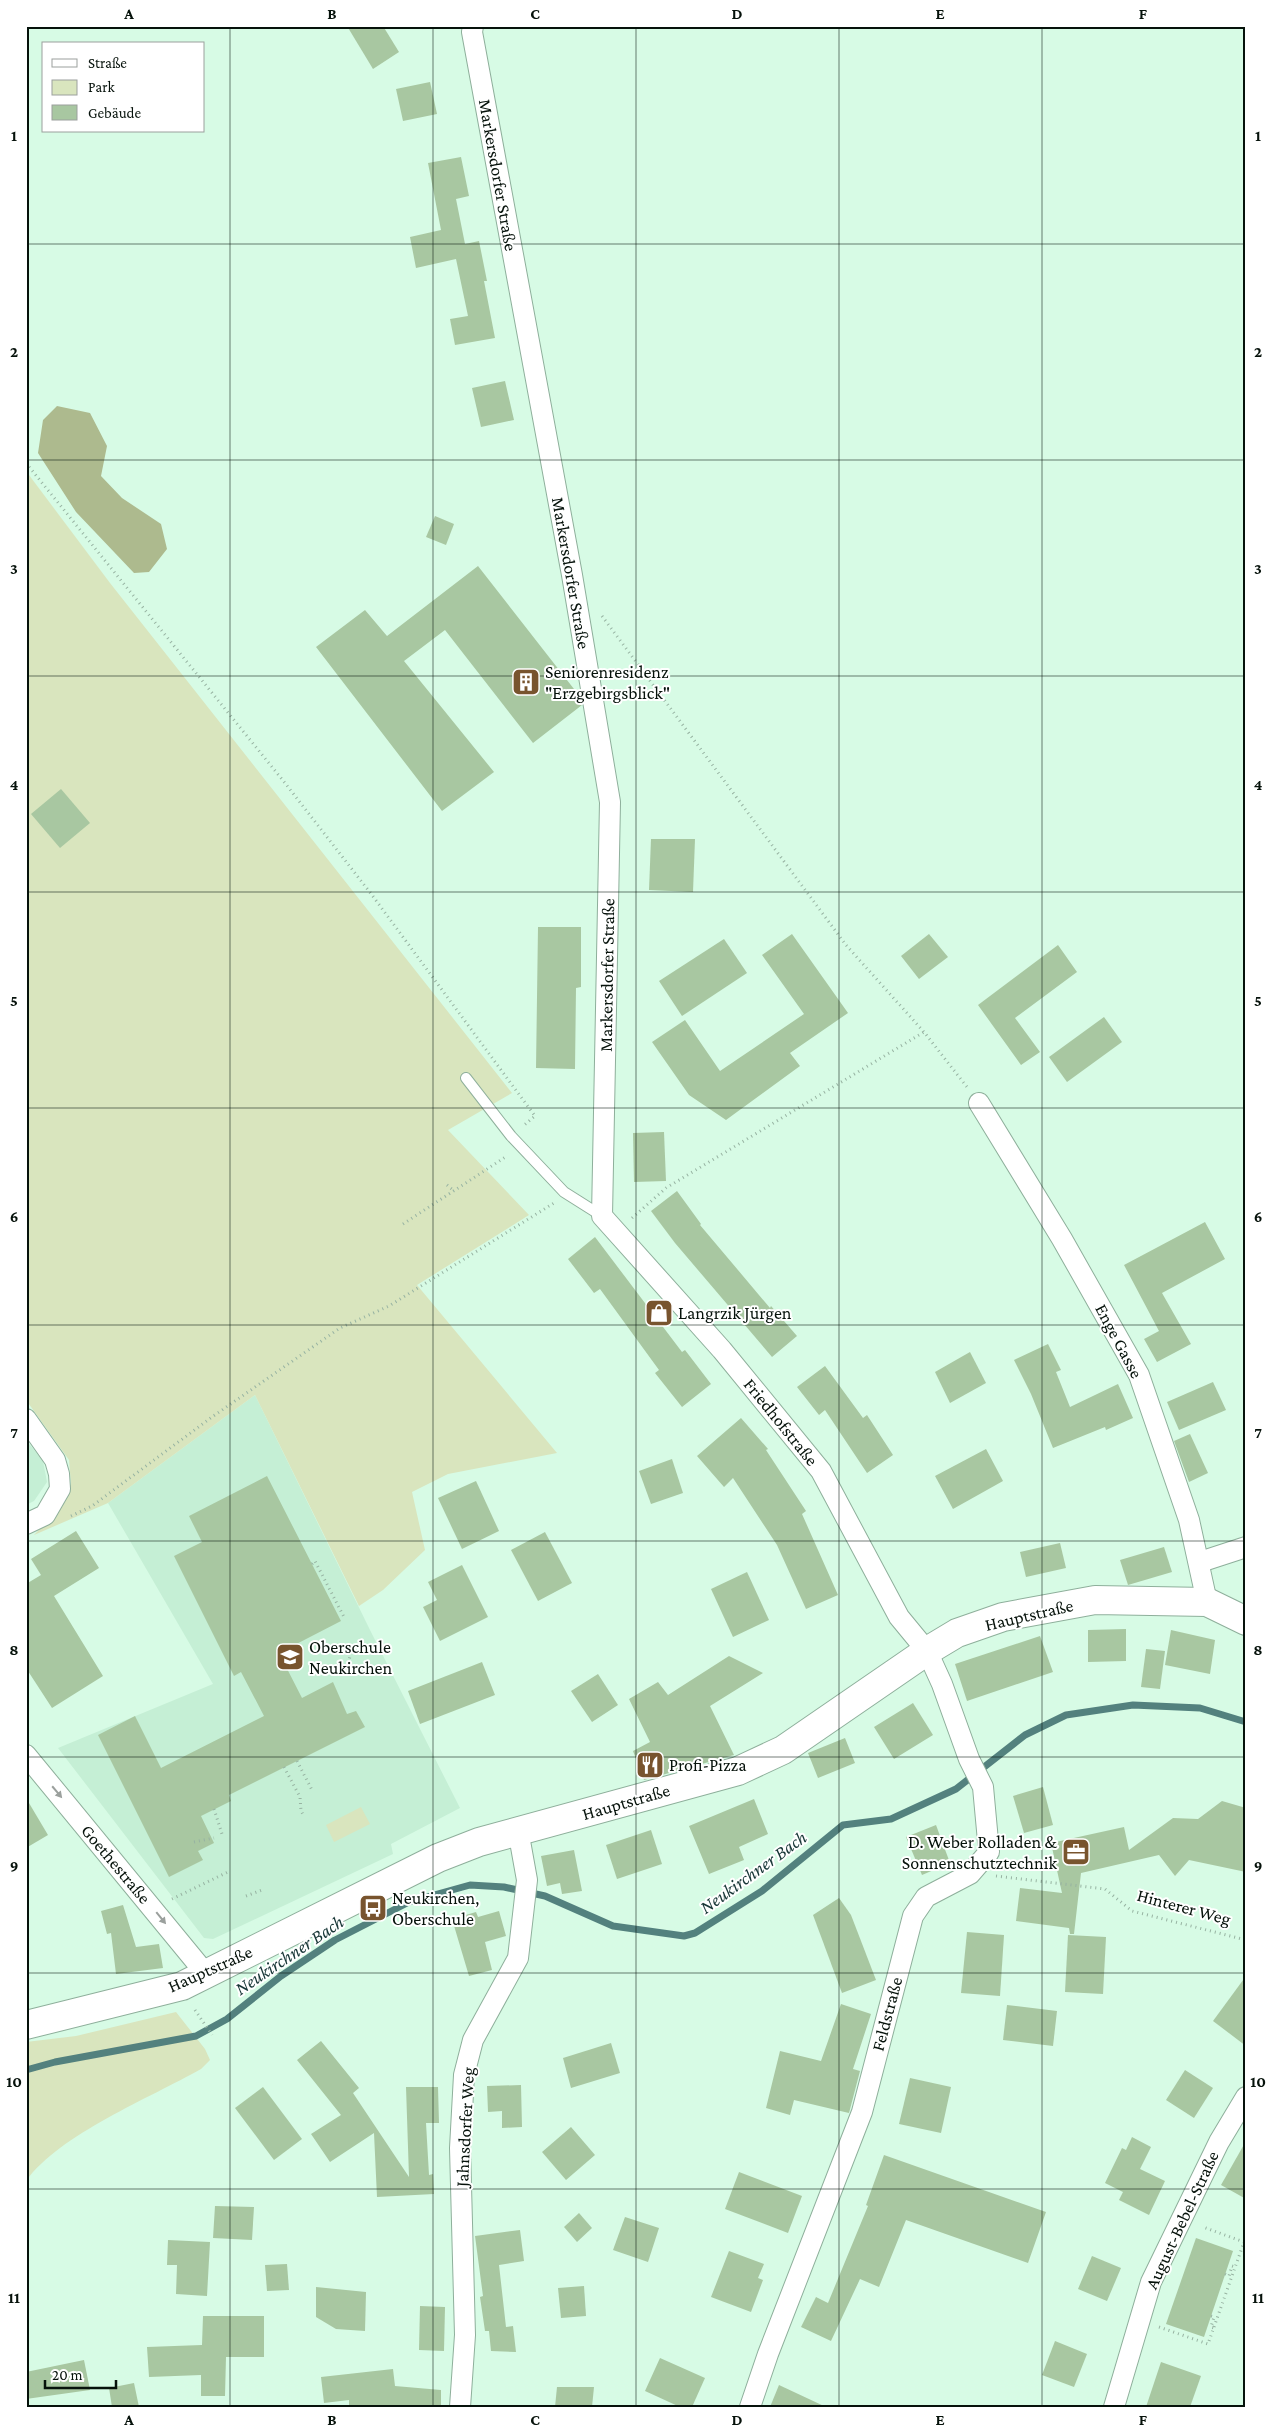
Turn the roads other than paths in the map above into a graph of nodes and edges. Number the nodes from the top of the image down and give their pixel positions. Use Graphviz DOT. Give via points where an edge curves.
graph roads {
  1 [pos="471,28"];
  2 [pos="466,1078"];
  3 [pos="979,1104"];
  4 [pos="602,1216"];
  5 [pos="26,1419"];
  6 [pos="26,1524"];
  7 [pos="1246,1547"];
  8 [pos="1200,1562"];
  9 [pos="1207,1602"];
  10 [pos="1246,1621"];
  11 [pos="926,1651"];
  12 [pos="26,1755"];
  13 [pos="518,1830"];
  14 [pos="206,1974"];
  15 [pos="26,2025"];
  16 [pos="1246,2097"];
  17 [pos="460,2407"];
  18 [pos="750,2407"];
  19 [pos="1114,2407"];
  1 -- 4 [label="street, Markersdorfer Straße" via="610,802"];
  2 -- 4 [label="lane" via="511,1136 564,1192"];
  3 -- 8 [label="street, Enge Gasse" via="1062,1239 1139,1375"];
  4 -- 11 [label="street, Friedhofstraße" via="722,1350 821,1471 899,1617"];
  5 -- 6 [label="street" via="55,1460 60,1488 45,1515"];
  7 -- 8 [label="street"];
  8 -- 9 [label="street, Enge Gasse"];
  9 -- 10 [label="main road, Hauptstraße"];
  9 -- 11 [label="main road, Hauptstraße" via="1095,1600 1003,1617 957,1633"];
  11 -- 13 [label="main road, Hauptstraße" via="783,1750 738,1771"];
  11 -- 18 [label="street, Feldstraße" via="983,1787 989,1852 970,1874 926,1897 913,1916 862,2112"];
  12 -- 14 [label="street, Goethestraße, one-way"];
  13 -- 14 [label="main road, Hauptstraße" via="438,1858"];
  13 -- 17 [label="street, Jahnsdorfer Weg" via="527,1880 518,1958 474,2040 464,2075 460,2158 465,2335"];
  14 -- 15 [label="main road, Hauptstraße" via="182,1986"];
  16 -- 19 [label="street, August-Bebel-Straße" via="1219,2142 1151,2282"];
}
